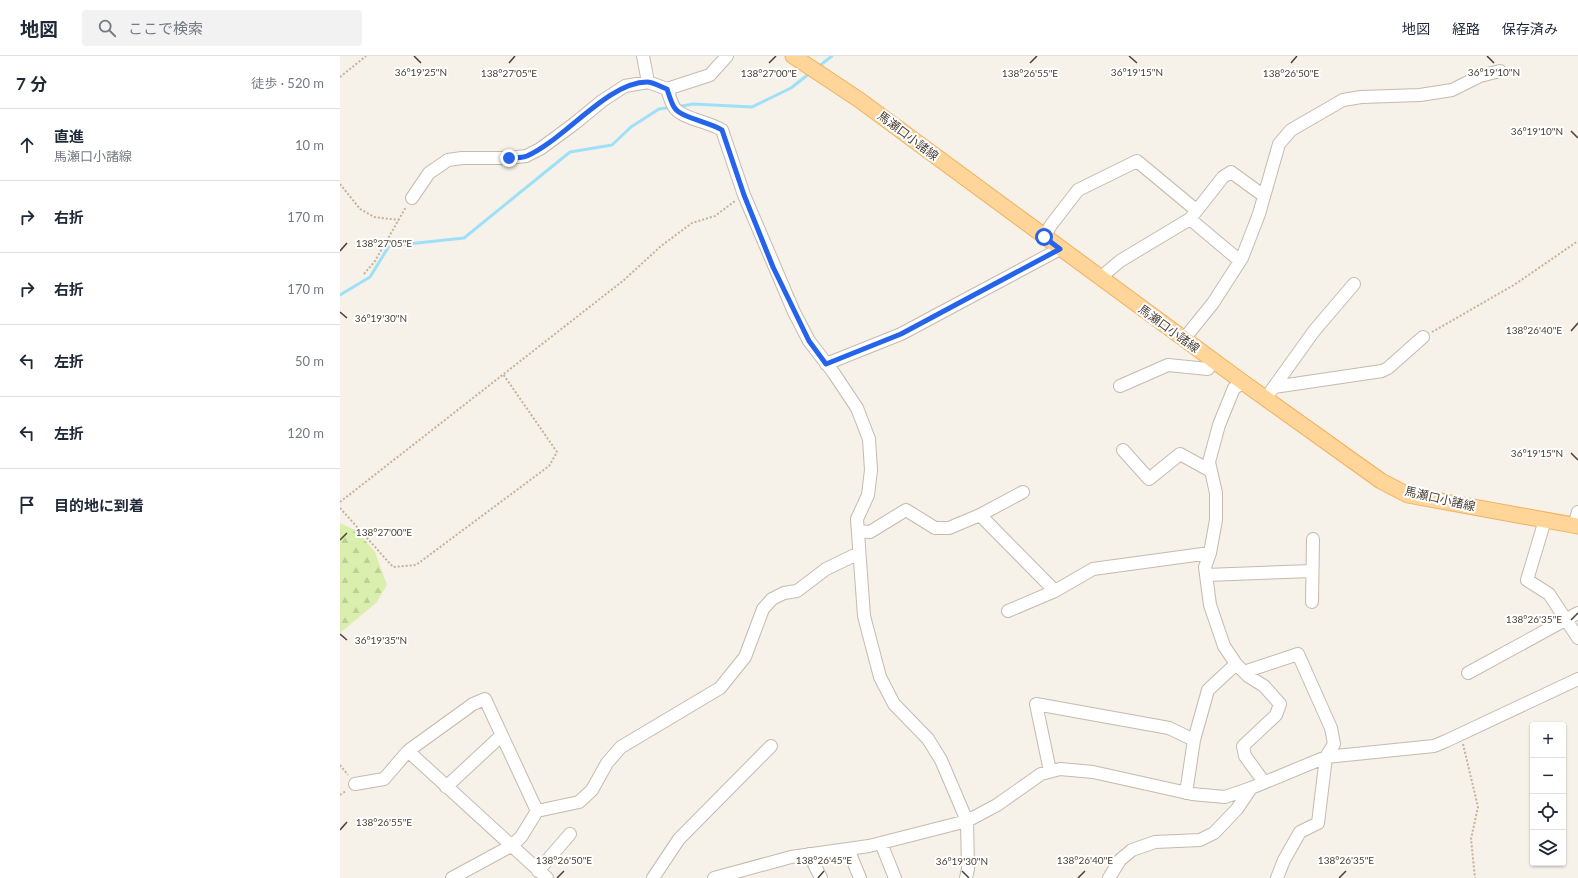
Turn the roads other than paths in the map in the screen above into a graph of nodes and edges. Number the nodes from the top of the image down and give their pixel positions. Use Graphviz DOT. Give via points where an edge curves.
graph roads {
  1 [pos="643,56"];
  2 [pos="727,56"];
  3 [pos="793,56"];
  4 [pos="1500,71"];
  5 [pos="648,82"];
  6 [pos="667,89"];
  7 [pos="1264,196"];
  8 [pos="412,198"];
  9 [pos="1193,215"];
  10 [pos="1044,237"];
  11 [pos="1060,249"];
  12 [pos="1240,261"];
  13 [pos="1100,278"];
  14 [pos="1354,284"];
  15 [pos="1422,337"];
  16 [pos="1184,339"];
  17 [pos="1214,361"];
  18 [pos="826,364"];
  19 [pos="1244,384"];
  20 [pos="1120,386"];
  21 [pos="1270,393"];
  22 [pos="1123,450"];
  23 [pos="1211,472"];
  24 [pos="1023,492"];
  25 [pos="980,516"];
  26 [pos="1545,520"];
  27 [pos="1577,521"];
  28 [pos="858,531"];
  29 [pos="1313,539"];
  30 [pos="859,553"];
  31 [pos="1210,553"];
  32 [pos="1312,571"];
  33 [pos="1206,575"];
  34 [pos="1055,591"];
  35 [pos="1312,602"];
  36 [pos="1008,611"];
  37 [pos="1578,613"];
  38 [pos="1567,619"];
  39 [pos="1578,638"];
  40 [pos="1240,668"];
  41 [pos="1468,673"];
  42 [pos="1578,678"];
  43 [pos="502,735"];
  44 [pos="1194,740"];
  45 [pos="771,746"];
  46 [pos="408,751"];
  47 [pos="1326,757"];
  48 [pos="1050,771"];
  49 [pos="1264,782"];
  50 [pos="355,784"];
  51 [pos="446,787"];
  52 [pos="1251,788"];
  53 [pos="1186,793"];
  54 [pos="537,811"];
  55 [pos="967,821"];
  56 [pos="570,834"];
  57 [pos="881,843"];
  58 [pos="511,846"];
  59 [pos="848,849"];
  60 [pos="809,854"];
  61 [pos="749,873"];
  62 [pos="466,874"];
  63 [pos="542,875"];
  64 [pos="452,878"];
  65 [pos="653,878"];
  66 [pos="714,878"];
  67 [pos="821,878"];
  68 [pos="860,878"];
  69 [pos="895,878"];
  70 [pos="966,878"];
  71 [pos="1109,878"];
  72 [pos="1277,878"];
  1 -- 5 [label="street"];
  2 -- 6 [label="street" via="710,75"];
  3 -- 10 [label="main road, 馬瀬口小諸線" via="858,99"];
  4 -- 7 [label="street" via="1480,76 1452,90 1420,95 1343,100 1291,130 1279,144"];
  5 -- 6 [label="street"];
  5 -- 8 [label="street" via="625,86 540,149 526,156 448,160 428,173"];
  6 -- 18 [label="street" via="674,108 679,113 715,125 722,130 744,195 794,312 809,341"];
  7 -- 9 [label="street" via="1231,172 1223,177"];
  7 -- 12 [label="street"];
  9 -- 10 [label="street" via="1137,161 1078,190 1050,225"];
  9 -- 12 [label="street"];
  9 -- 13 [label="street" via="1120,261"];
  10 -- 11 [label="main road, 馬瀬口小諸線"];
  11 -- 13 [label="main road, 馬瀬口小諸線"];
  11 -- 18 [label="street" via="901,334"];
  12 -- 16 [label="street" via="1213,303"];
  13 -- 16 [label="main road, 馬瀬口小諸線"];
  14 -- 21 [label="street" via="1314,331"];
  15 -- 21 [label="street" via="1382,371"];
  16 -- 17 [label="main road, 馬瀬口小諸線"];
  17 -- 19 [label="main road, 馬瀬口小諸線"];
  17 -- 20 [label="street" via="1208,369 1168,365"];
  18 -- 28 [label="street" via="857,408 869,439 871,470 868,495 858,519"];
  19 -- 21 [label="main road, 馬瀬口小諸線"];
  19 -- 23 [label="street" via="1234,388 1219,425 1208,462"];
  21 -- 26 [label="main road, 馬瀬口小諸線" via="1381,481 1408,495"];
  22 -- 23 [label="street" via="1149,479 1180,454"];
  23 -- 31 [label="street" via="1216,493 1216,520"];
  24 -- 25 [label="street"];
  25 -- 28 [label="street" via="949,528 935,528 906,510 870,532"];
  25 -- 34 [label="street"];
  26 -- 27 [label="main road, 馬瀬口小諸線"];
  26 -- 38 [label="street" via="1527,580 1549,594"];
  28 -- 30 [label="street"];
  29 -- 32 [label="street"];
  30 -- 54 [label="street" via="826,569 797,591 784,593 772,599 763,609 745,657 720,688 621,747 607,763 592,790 579,802"];
  30 -- 55 [label="street" via="864,616 880,677 894,704 928,739 941,760"];
  31 -- 33 [label="street" via="1205,567"];
  31 -- 34 [label="street" via="1093,569"];
  32 -- 33 [label="street"];
  32 -- 35 [label="street"];
  33 -- 40 [label="street" via="1210,605 1224,646"];
  34 -- 36 [label="street"];
  37 -- 38 [label="street"];
  38 -- 39 [label="street"];
  38 -- 41 [label="street"];
  40 -- 44 [label="street" via="1208,690"];
  40 -- 47 [label="street" via="1298,654 1331,728 1334,744"];
  40 -- 49 [label="street" via="1264,686 1280,704 1276,715 1243,746 1245,756"];
  42 -- 47 [label="street" via="1434,746"];
  43 -- 46 [label="street" via="484,699 473,704"];
  43 -- 51 [label="street"];
  43 -- 54 [label="street"];
  44 -- 48 [label="street" via="1169,728 1036,704"];
  44 -- 53 [label="street"];
  45 -- 65 [label="street" via="679,840"];
  46 -- 50 [label="street" via="384,778"];
  46 -- 51 [label="street"];
  47 -- 49 [label="street"];
  47 -- 72 [label="street" via="1318,822 1300,832"];
  48 -- 53 [label="street" via="1060,769 1093,772"];
  48 -- 55 [label="street" via="1040,774 997,805"];
  49 -- 52 [label="street"];
  51 -- 58 [label="street"];
  52 -- 53 [label="street" via="1225,797"];
  52 -- 71 [label="street" via="1237,809 1214,833 1200,840 1155,842 1132,850 1120,860"];
  54 -- 58 [label="street" via="521,837"];
  55 -- 57 [label="street"];
  55 -- 70 [label="street"];
  56 -- 63 [label="street"];
  57 -- 59 [label="street"];
  57 -- 69 [label="street"];
  58 -- 62 [label="street"];
  58 -- 63 [label="street"];
  59 -- 60 [label="street"];
  59 -- 68 [label="street"];
  60 -- 61 [label="street"];
  60 -- 67 [label="street"];
  61 -- 66 [label="street"];
  62 -- 64 [label="street"];
}
